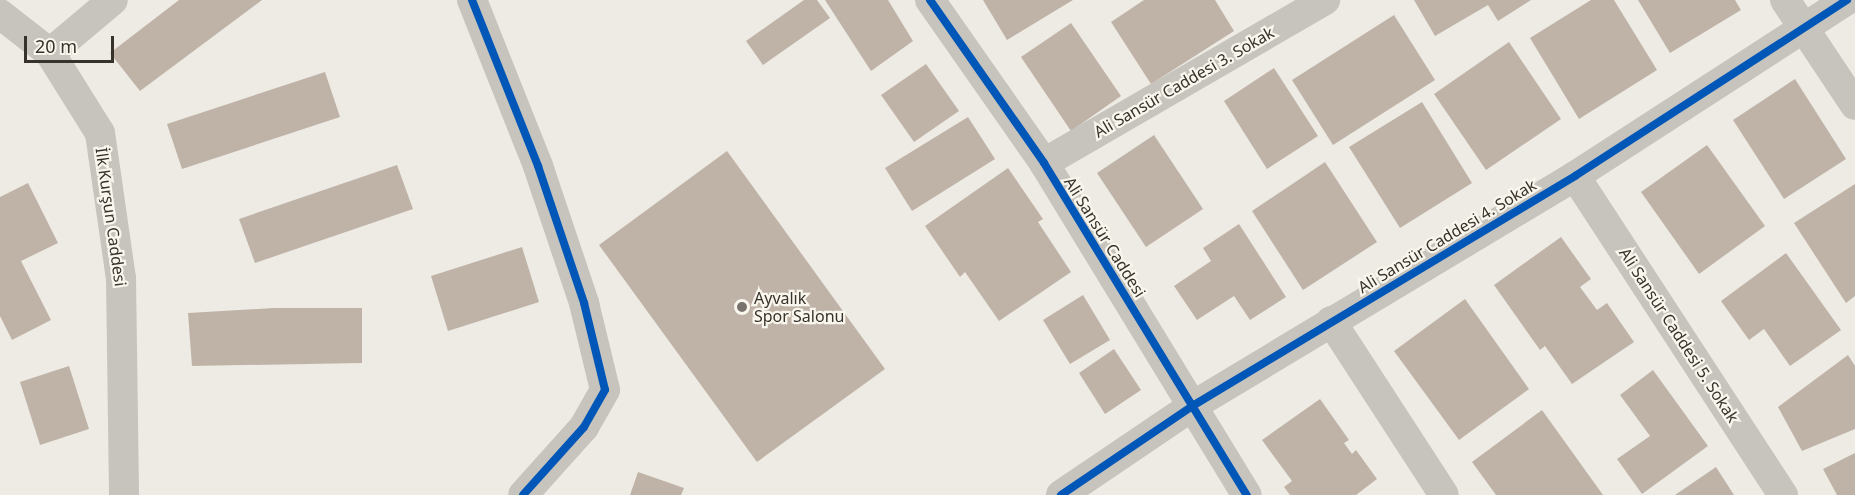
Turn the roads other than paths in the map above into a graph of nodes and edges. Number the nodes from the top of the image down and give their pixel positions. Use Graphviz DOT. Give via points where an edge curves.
graph roads {
  1 [pos="113,0"];
  2 [pos="472,0"];
  3 [pos="930,0"];
  4 [pos="1325,0"];
  5 [pos="1785,0"];
  6 [pos="1847,0"];
  7 [pos="0,14"];
  8 [pos="1806,28"];
  9 [pos="51,53"];
  10 [pos="1855,105"];
  11 [pos="1044,163"];
  12 [pos="1575,176"];
  13 [pos="1331,321"];
  14 [pos="1194,405"];
  15 [pos="124,495"];
  16 [pos="523,495"];
  17 [pos="1060,495"];
  18 [pos="1247,495"];
  19 [pos="1444,495"];
  20 [pos="1783,495"];
  1 -- 9 [label="street"];
  2 -- 16 [label="street" via="538,166 584,303 605,390 584,427"];
  3 -- 11 [label="street, Ali Sansür Caddesi"];
  4 -- 11 [label="street, Ali Sansür Caddesi 3. Sokak"];
  5 -- 8 [label="street"];
  6 -- 8 [label="street, Ali Sansür Caddesi 4. Sokak"];
  7 -- 9 [label="street, İlk Kurşun Caddesi"];
  8 -- 10 [label="street"];
  8 -- 12 [label="street, Ali Sansür Caddesi 4. Sokak"];
  9 -- 15 [label="street, İlk Kurşun Caddesi" via="100,133 122,278"];
  11 -- 14 [label="street, Ali Sansür Caddesi"];
  12 -- 13 [label="street, Ali Sansür Caddesi 4. Sokak"];
  12 -- 20 [label="street, Ali Sansür Caddesi 5. Sokak"];
  13 -- 14 [label="street, Ali Sansür Caddesi 4. Sokak"];
  13 -- 19 [label="street"];
  14 -- 17 [label="street, Ali Sansür Caddesi 4. Sokak"];
  14 -- 18 [label="street, Ali Sansür Caddesi"];
}
